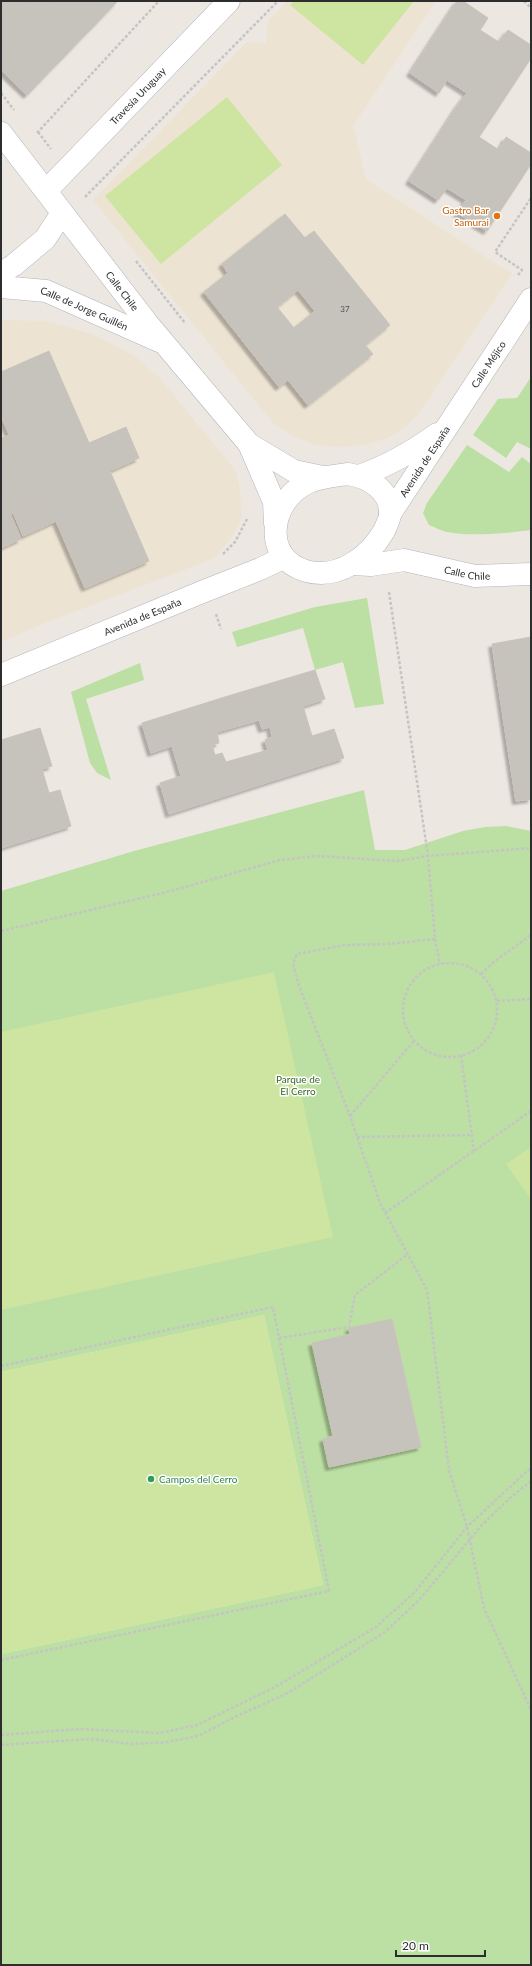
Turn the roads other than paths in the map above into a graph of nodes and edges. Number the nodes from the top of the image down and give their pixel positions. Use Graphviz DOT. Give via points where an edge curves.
graph roads {
  1 [pos="229,1"];
  2 [pos="1,133"];
  3 [pos="46,191"];
  4 [pos="62,213"];
  5 [pos="1,273"];
  6 [pos="1,286"];
  7 [pos="531,298"];
  8 [pos="164,343"];
  9 [pos="444,429"];
  10 [pos="249,444"];
  11 [pos="359,476"];
  12 [pos="323,477"];
  13 [pos="390,514"];
  14 [pos="275,523"];
  15 [pos="378,541"];
  16 [pos="283,558"];
  17 [pos="404,560"];
  18 [pos="352,564"];
  19 [pos="531,574"];
  20 [pos="1,675"];
  1 -- 3 [label="street, Travesía Uruguay"];
  2 -- 3 [label="street, Calle Chile"];
  3 -- 4 [label="street, Calle Chile"];
  4 -- 5 [label="street" via="45,239"];
  4 -- 8 [label="street, Calle Chile"];
  6 -- 8 [label="street, Calle de Jorge Guillén" via="46,291"];
  7 -- 9 [label="street, Calle Méjico"];
  8 -- 10 [label="street, Calle Chile"];
  9 -- 11 [label="street, Avenida de España" via="383,468"];
  9 -- 13 [label="street, Avenida de España"];
  10 -- 12 [label="street, Calle Chile" via="294,470"];
  10 -- 14 [label="street, Calle Chile" via="274,502"];
  11 -- 12 [label="street" via="348,474"];
  11 -- 13 [label="street" via="375,483 386,496"];
  12 -- 14 [label="street" via="306,483 294,493 284,504"];
  13 -- 15 [label="street"];
  14 -- 16 [label="street" via="276,540"];
  15 -- 17 [label="street, Calle Chile"];
  15 -- 18 [label="street"];
  16 -- 18 [label="street" via="296,568 314,573 334,571"];
  16 -- 20 [label="street, Avenida de España" via="260,570"];
  17 -- 18 [label="street, Calle Chile"];
  17 -- 19 [label="street, Calle Chile" via="475,576"];
}
